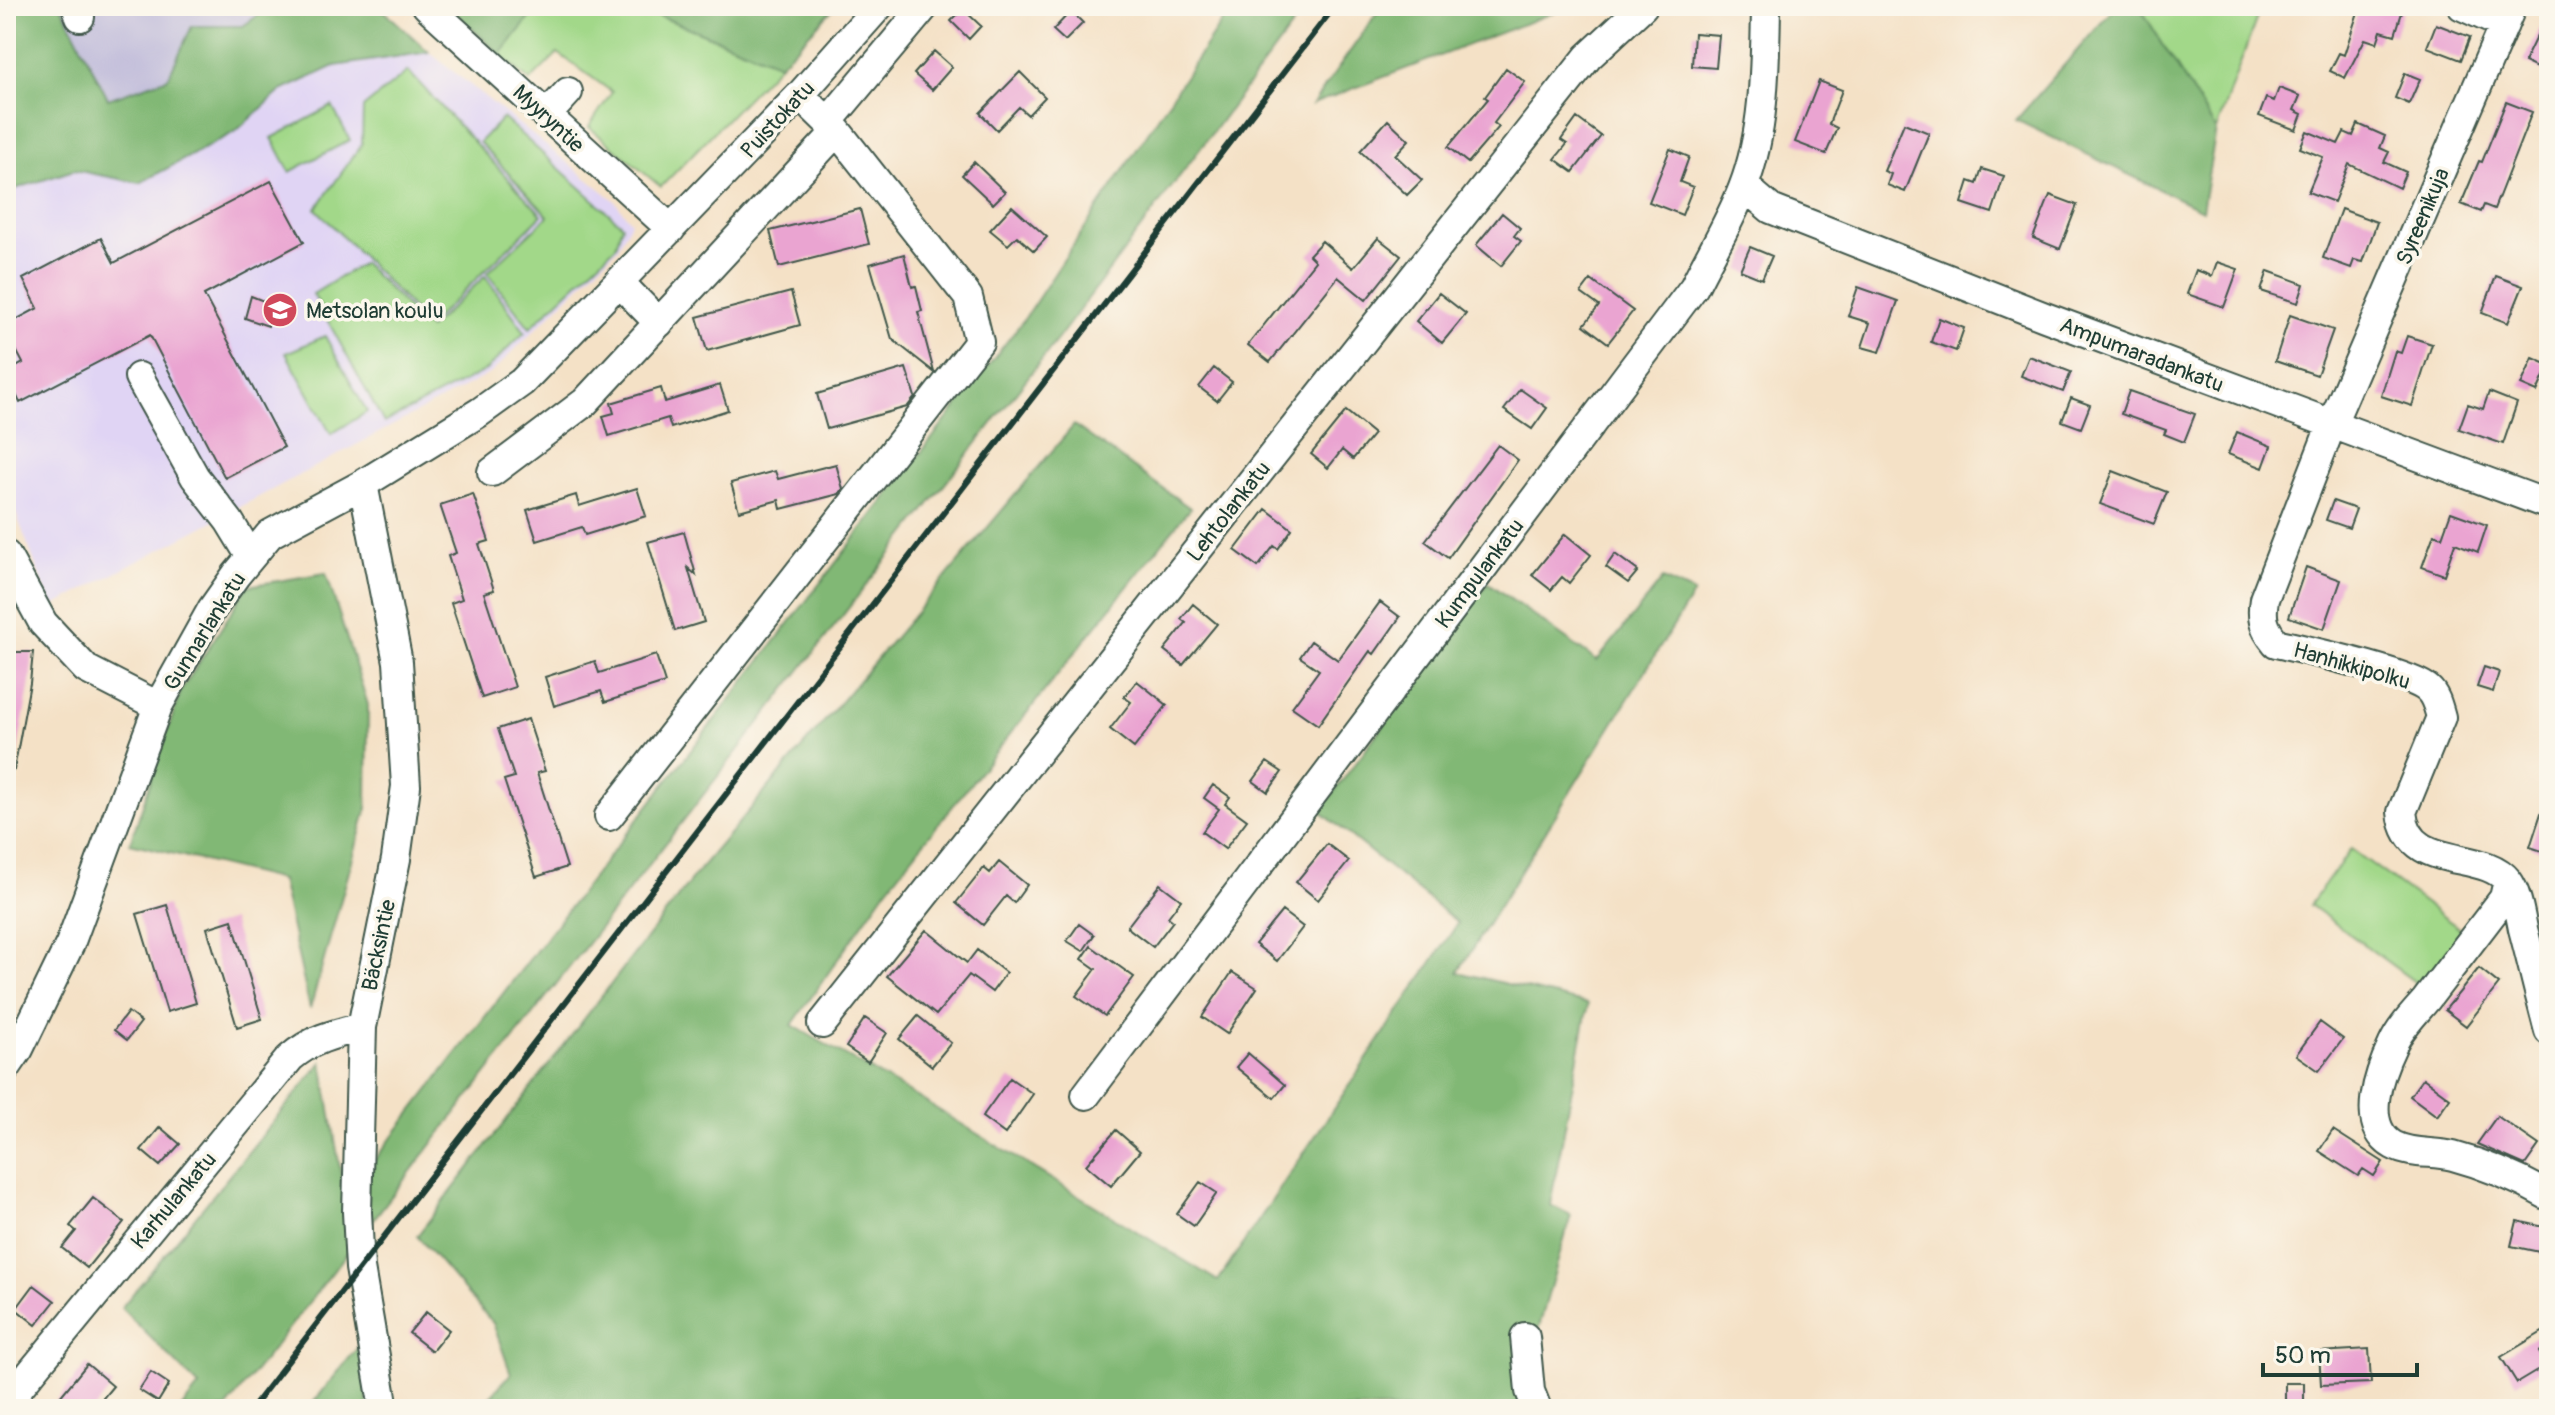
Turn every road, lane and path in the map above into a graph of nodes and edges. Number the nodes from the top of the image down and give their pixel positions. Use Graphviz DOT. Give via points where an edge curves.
graph roads {
  1 [pos="427,6"];
  2 [pos="879,6"];
  3 [pos="925,6"];
  4 [pos="1643,6"];
  5 [pos="1766,6"];
  6 [pos="2462,6"];
  7 [pos="2508,16"];
  8 [pos="568,92"];
  9 [pos="800,95"];
  10 [pos="546,116"];
  11 [pos="832,126"];
  12 [pos="1744,186"];
  13 [pos="671,229"];
  14 [pos="619,282"];
  15 [pos="659,323"];
  16 [pos="139,377"];
  17 [pos="2331,426"];
  18 [pos="492,472"];
  19 [pos="363,484"];
  20 [pos="2549,505"];
  21 [pos="6,555"];
  22 [pos="251,557"];
  23 [pos="158,706"];
  24 [pos="609,816"];
  25 [pos="2508,881"];
  26 [pos="822,1024"];
  27 [pos="362,1027"];
  28 [pos="2549,1031"];
  29 [pos="6,1068"];
  30 [pos="1086,1095"];
  31 [pos="2549,1196"];
  32 [pos="1525,1337"];
  33 [pos="6,1403"];
  34 [pos="384,1409"];
  35 [pos="1537,1409"];
  1 -- 10 [label="street, Myyryntie"];
  2 -- 9 [label="street, Puistokatu"];
  3 -- 11 [label="street"];
  4 -- 26 [label="street, Lehtolankatu" via="1588,57"];
  5 -- 12 [label="street, Kumpulankatu" via="1757,132"];
  6 -- 7 [label="street"];
  7 -- 17 [label="street, Syreenikuja"];
  8 -- 10 [label="street"];
  9 -- 11 [label="street"];
  9 -- 13 [label="street, Puistokatu"];
  10 -- 13 [label="street, Myyryntie"];
  11 -- 15 [label="street"];
  11 -- 24 [label="street" via="968,297 979,342"];
  12 -- 17 [label="street, Ampumaradankatu" via="1771,209"];
  12 -- 30 [label="street, Kumpulankatu" via="1694,287"];
  13 -- 14 [label="street, Gunnarlankatu"];
  14 -- 15 [label="street"];
  14 -- 19 [label="street, Gunnarlankatu" via="522,382"];
  15 -- 18 [label="street" via="585,402"];
  16 -- 22 [label="street" via="195,477"];
  17 -- 20 [label="street, Ampumaradankatu"];
  17 -- 25 [label="street, Hanhikkipolku" via="2264,599 2266,631 2276,643 2427,687 2441,717 2402,812 2403,826 2426,850 2494,871"];
  19 -- 22 [label="street, Gunnarlankatu" via="270,534"];
  19 -- 27 [label="street, Bäcksintie" via="398,662 406,786"];
  21 -- 23 [label="street" via="43,623 86,669"];
  22 -- 23 [label="street, Gunnarlankatu" via="212,609"];
  23 -- 29 [label="street, Gunnarlankatu" via="70,944"];
  25 -- 28 [label="street"];
  25 -- 31 [label="street" via="2504,898 2394,1041 2374,1107 2377,1127 2392,1144 2482,1165"];
  27 -- 33 [label="street, Karhulankatu" via="323,1036 290,1058"];
  27 -- 34 [label="street, Bäcksintie" via="357,1226"];
  32 -- 35 [label="street"];
}
